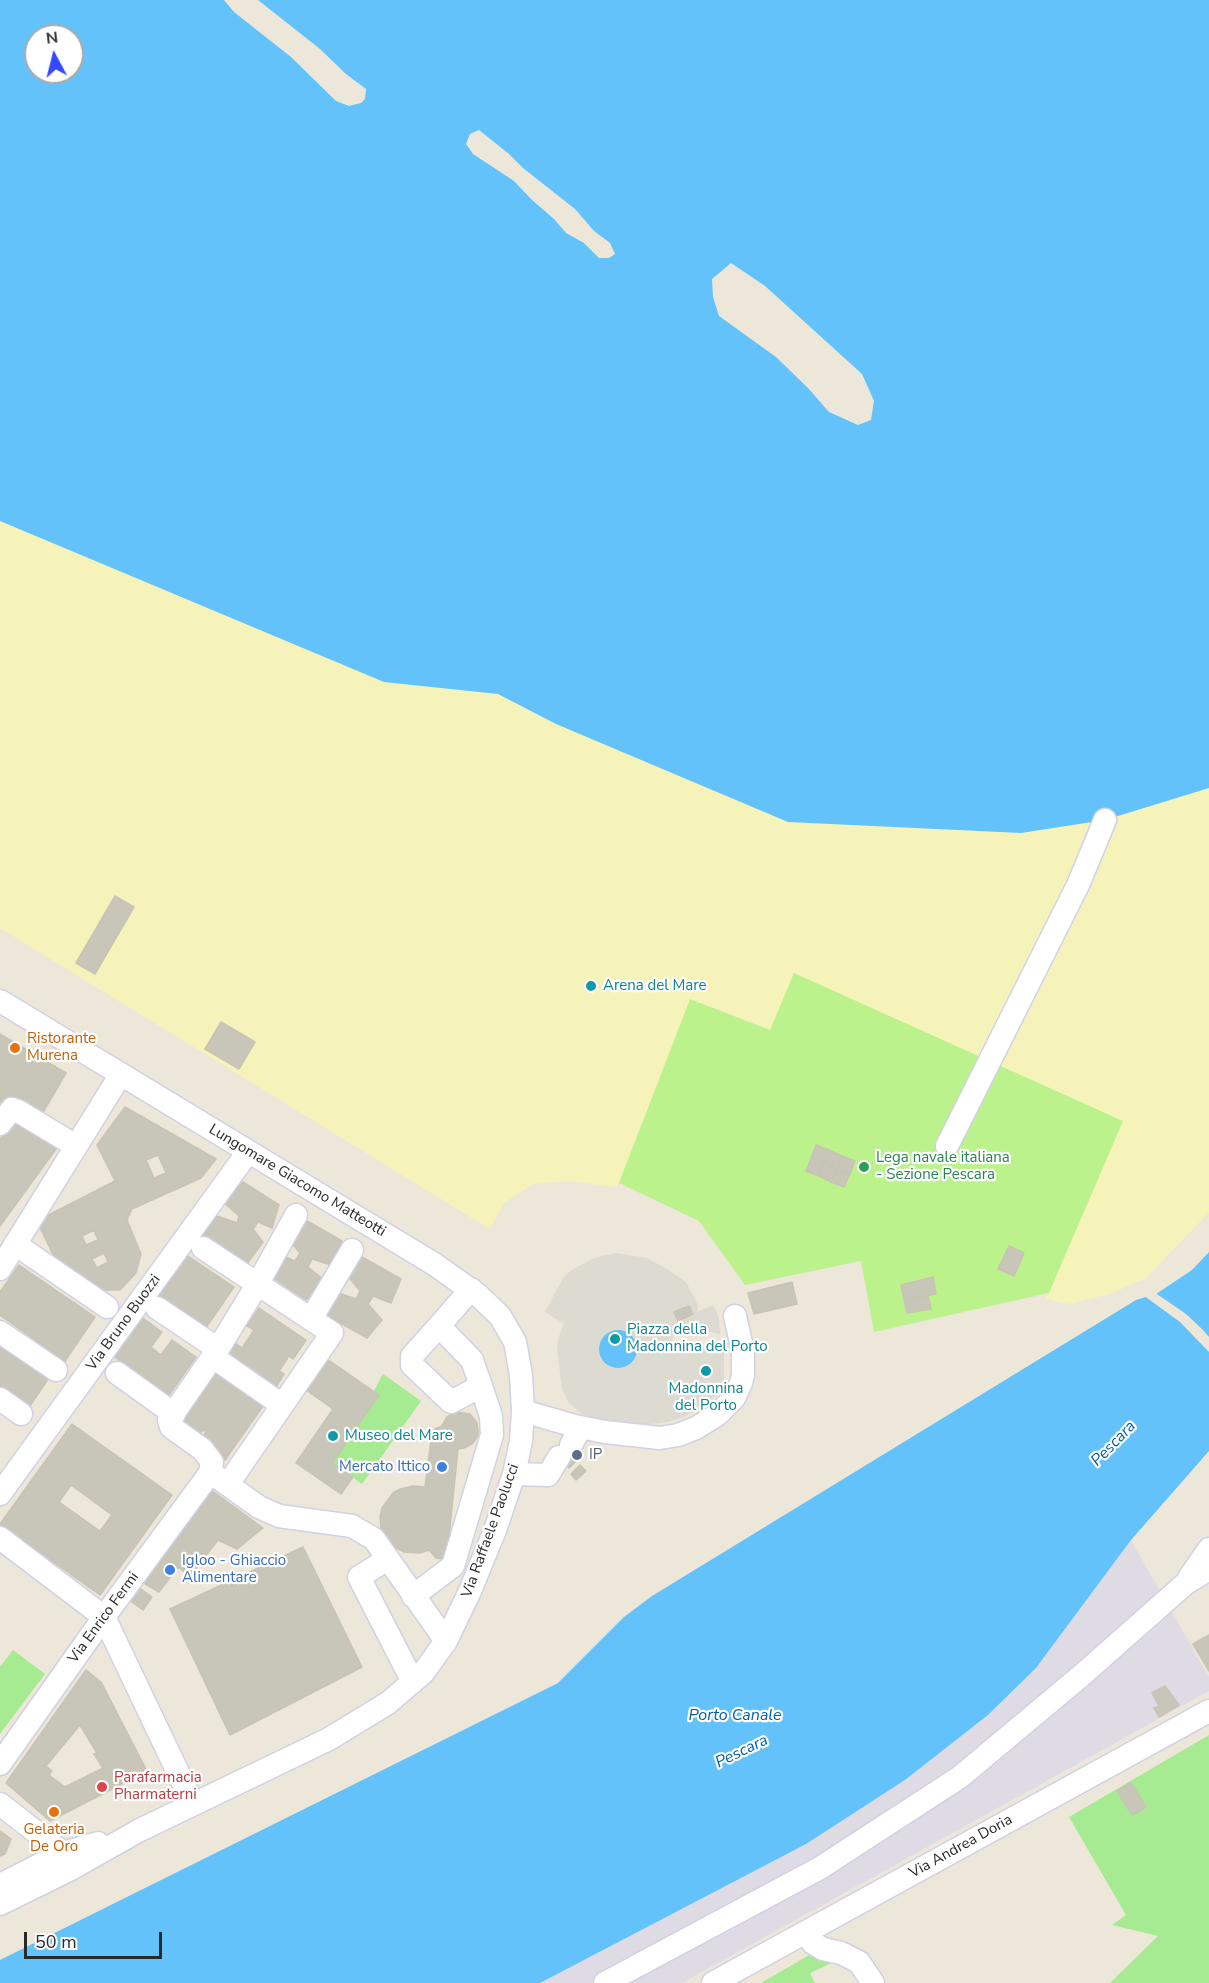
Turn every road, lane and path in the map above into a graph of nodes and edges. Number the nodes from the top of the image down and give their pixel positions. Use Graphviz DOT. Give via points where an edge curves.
graph roads {
  1 [pos="1105,820"];
  2 [pos="0,1001"];
  3 [pos="121,1074"];
  4 [pos="0,1124"];
  5 [pos="76,1146"];
  6 [pos="947,1146"];
  7 [pos="248,1152"];
  8 [pos="296,1215"];
  9 [pos="203,1248"];
  10 [pos="352,1250"];
  11 [pos="5,1258"];
  12 [pos="257,1285"];
  13 [pos="471,1290"];
  14 [pos="107,1307"];
  15 [pos="157,1308"];
  16 [pos="735,1316"];
  17 [pos="311,1319"];
  18 [pos="439,1326"];
  19 [pos="0,1332"];
  20 [pos="215,1353"];
  21 [pos="56,1370"];
  22 [pos="117,1373"];
  23 [pos="481,1386"];
  24 [pos="0,1400"];
  25 [pos="282,1405"];
  26 [pos="524,1411"];
  27 [pos="21,1414"];
  28 [pos="174,1414"];
  29 [pos="567,1451"];
  30 [pos="514,1474"];
  31 [pos="219,1479"];
  32 [pos="0,1494"];
  33 [pos="0,1538"];
  34 [pos="1209,1549"];
  35 [pos="388,1559"];
  36 [pos="1209,1569"];
  37 [pos="1185,1584"];
  38 [pos="413,1596"];
  39 [pos="104,1617"];
  40 [pos="446,1641"];
  41 [pos="413,1682"];
  42 [pos="1209,1711"];
  43 [pos="0,1764"];
  44 [pos="0,1804"];
  45 [pos="193,1804"];
  46 [pos="66,1862"];
  47 [pos="0,1885"];
  48 [pos="0,1905"];
  49 [pos="804,1933"];
  50 [pos="606,1983"];
  51 [pos="713,1983"];
  52 [pos="873,1983"];
  1 -- 6 [label="street" via="1078,885"];
  2 -- 3 [label="street, Lungomare Giacomo Matteotti"];
  3 -- 5 [label="street"];
  3 -- 7 [label="street, Lungomare Giacomo Matteotti"];
  4 -- 5 [label="street" via="12,1109 18,1110"];
  5 -- 11 [label="street"];
  7 -- 13 [label="street, Lungomare Giacomo Matteotti"];
  7 -- 32 [label="street, Via Bruno Buozzi"];
  8 -- 12 [label="street"];
  9 -- 12 [label="street"];
  10 -- 17 [label="street"];
  11 -- 14 [label="street"];
  12 -- 17 [label="street"];
  12 -- 20 [label="street"];
  13 -- 18 [label="street"];
  13 -- 26 [label="street, Via Raffaele Paolucci" via="500,1316 515,1342"];
  15 -- 20 [label="street, Via Bruno Buozzi"];
  16 -- 29 [label="street" via="743,1352 743,1375 734,1398 717,1415 678,1435 660,1438 604,1432"];
  17 -- 25 [label="street" via="332,1333"];
  18 -- 23 [label="street" via="472,1360"];
  18 -- 23 [label="street" via="412,1356 412,1365 451,1402"];
  19 -- 21 [label="street"];
  20 -- 25 [label="street, Via Bruno Buozzi"];
  20 -- 28 [label="street"];
  22 -- 28 [label="street, Via Bruno Buozzi"];
  23 -- 38 [label="street" via="491,1416 492,1435 453,1566"];
  24 -- 27 [label="street"];
  25 -- 31 [label="street"];
  26 -- 29 [label="street"];
  26 -- 30 [label="street, Via Raffaele Paolucci"];
  28 -- 31 [label="street" via="169,1420 171,1427 206,1453"];
  29 -- 30 [label="street"];
  30 -- 40 [label="street, Via Raffaele Paolucci" via="478,1573"];
  31 -- 35 [label="street" via="279,1516 352,1526 374,1539"];
  31 -- 39 [label="street, Via Enrico Fermi"];
  33 -- 39 [label="street"];
  34 -- 37 [label="street"];
  35 -- 38 [label="street"];
  35 -- 41 [label="street" via="359,1577"];
  36 -- 37 [label="street"];
  37 -- 50 [label="street" via="960,1777 820,1868"];
  38 -- 40 [label="street"];
  39 -- 43 [label="street, Via Enrico Fermi"];
  39 -- 45 [label="street"];
  40 -- 41 [label="street, Via Raffaele Paolucci"];
  41 -- 45 [label="street, Via Raffaele Paolucci" via="388,1703 329,1739"];
  42 -- 49 [label="street, Via Andrea Doria"];
  44 -- 46 [label="street"];
  45 -- 46 [label="street, Via Raffaele Paolucci"];
  46 -- 47 [label="street, Via Raffaele Paolucci"];
  46 -- 48 [label="street, Via Raffaele Paolucci"];
  49 -- 51 [label="street, Via Andrea Doria"];
  49 -- 52 [label="street" via="823,1949 859,1962"];
}
